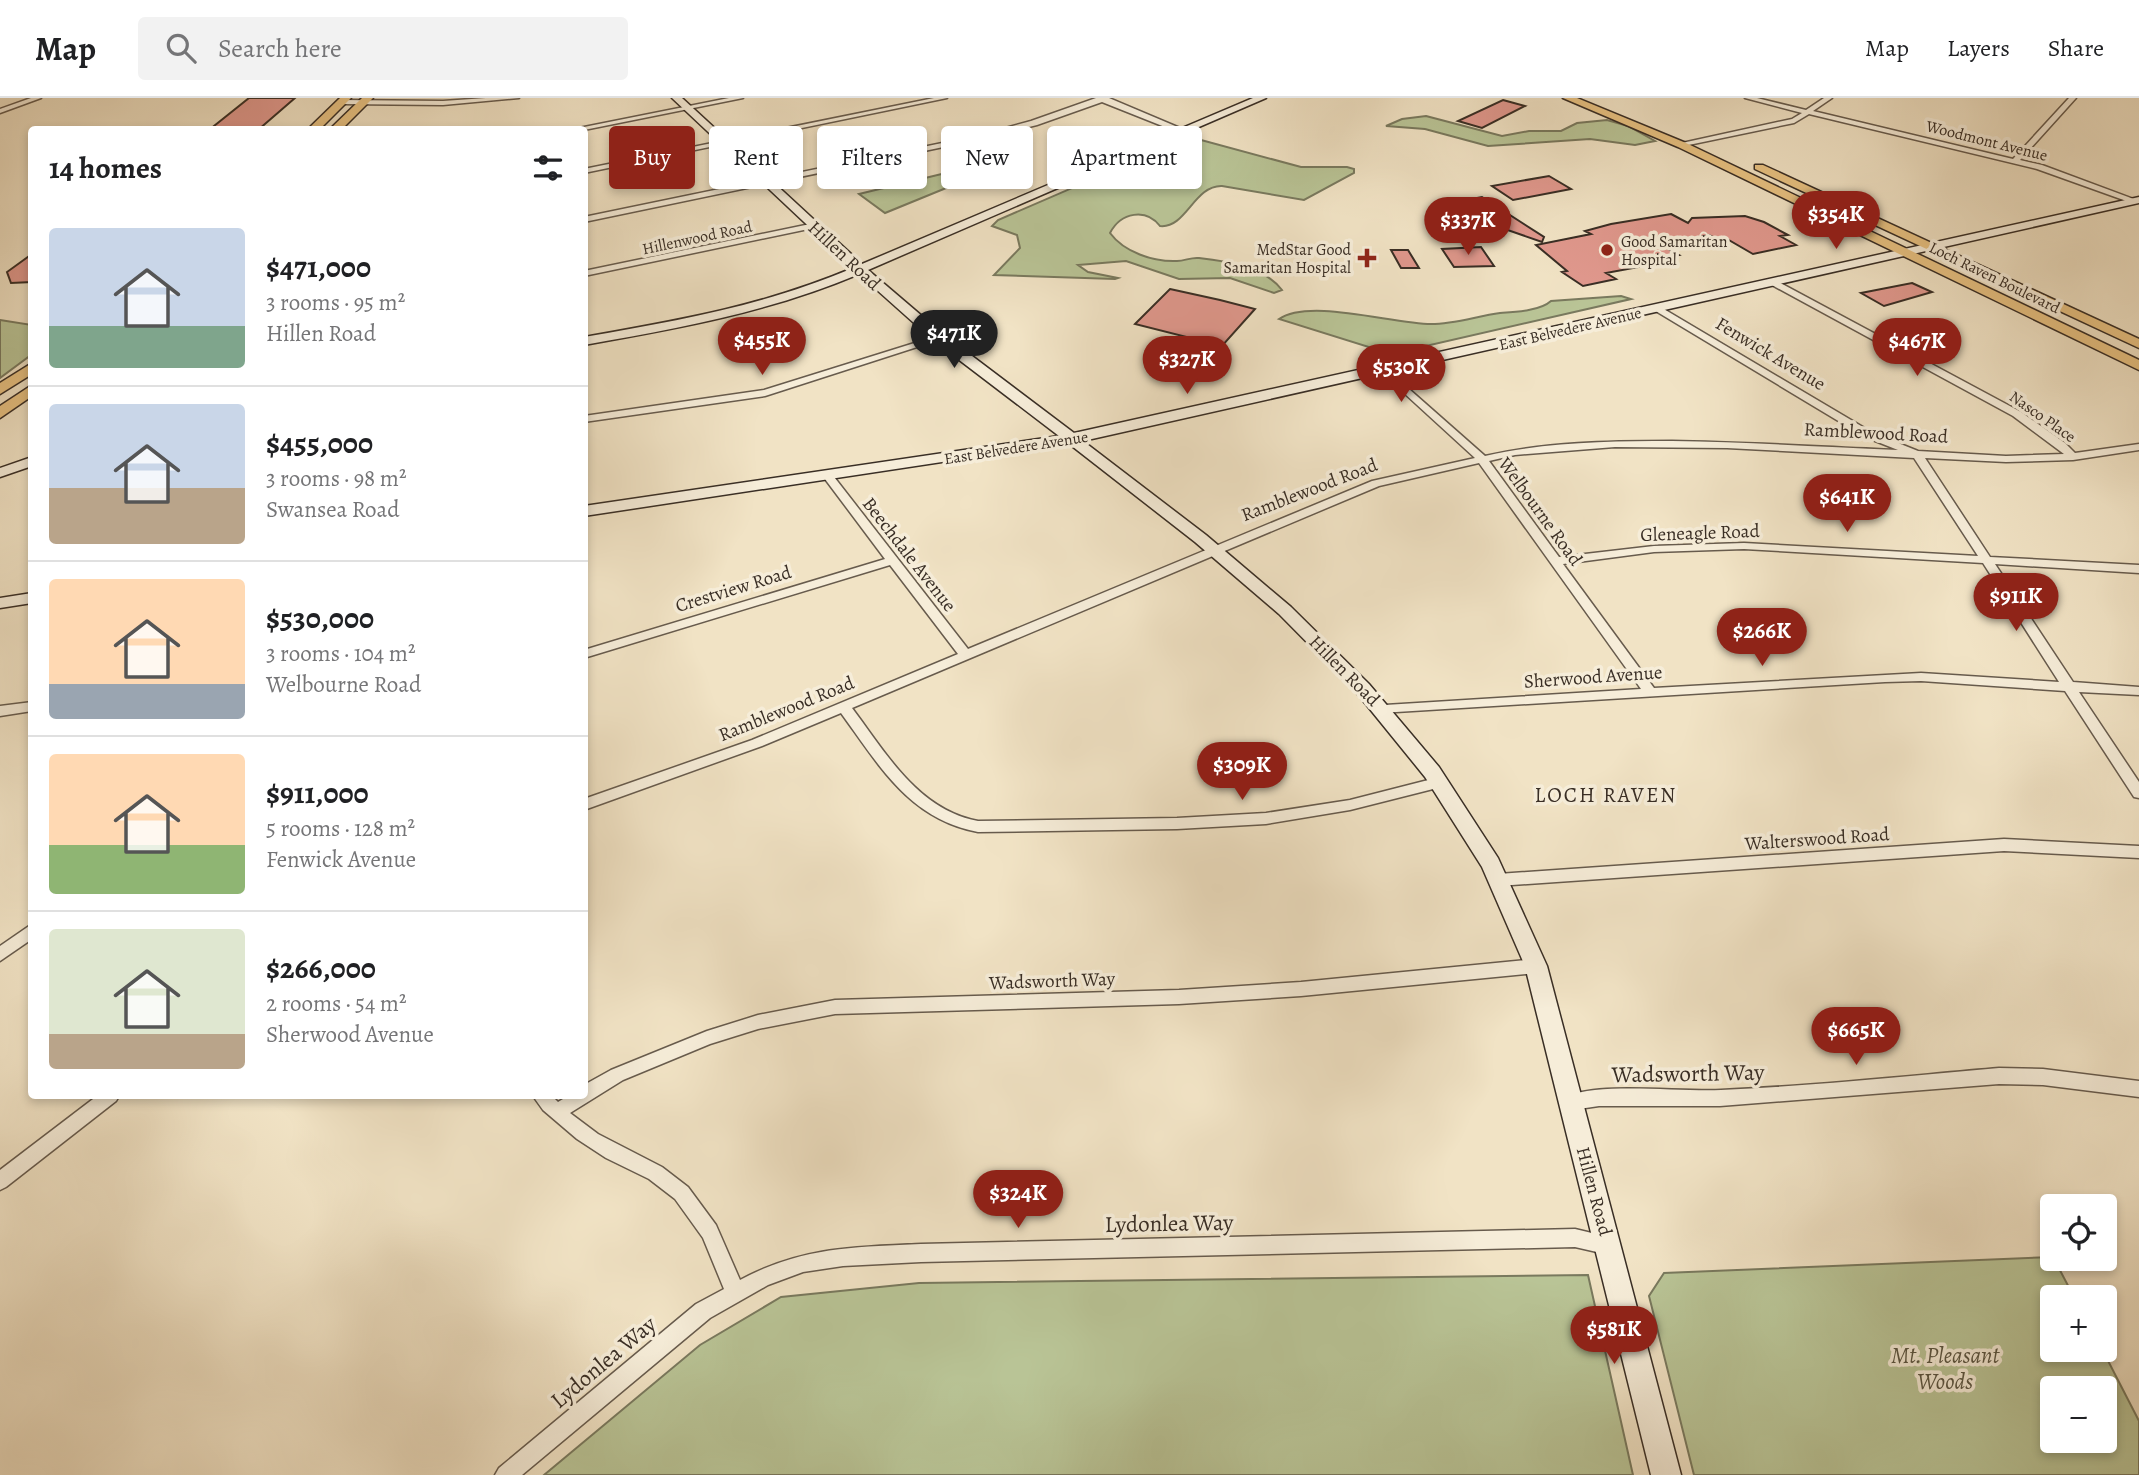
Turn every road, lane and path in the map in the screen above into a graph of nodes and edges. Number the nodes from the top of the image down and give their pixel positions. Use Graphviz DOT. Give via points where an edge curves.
graph roads {
  1 [pos="38,98"];
  2 [pos="516,98"];
  3 [pos="677,98"];
  4 [pos="740,98"];
  5 [pos="944,98"];
  6 [pos="1261,98"];
  7 [pos="1568,98"];
  8 [pos="1748,98"];
  9 [pos="1829,98"];
  10 [pos="2073,98"];
  11 [pos="1102,99"];
  12 [pos="344,100"];
  13 [pos="365,100"];
  14 [pos="688,108"];
  15 [pos="0,111"];
  16 [pos="1811,113"];
  17 [pos="316,126"];
  18 [pos="338,126"];
  19 [pos="1170,126"];
  20 [pos="1195,126"];
  21 [pos="588,127"];
  22 [pos="709,128"];
  23 [pos="803,128"];
  24 [pos="1681,131"];
  25 [pos="1701,141"];
  26 [pos="1682,145"];
  27 [pos="709,147"];
  28 [pos="1724,151"];
  29 [pos="1747,161"];
  30 [pos="2015,161"];
  31 [pos="588,170"];
  32 [pos="803,174"];
  33 [pos="733,189"];
  34 [pos="775,189"];
  35 [pos="1047,189"];
  36 [pos="2137,201"];
  37 [pos="588,219"];
  38 [pos="815,225"];
  39 [pos="1930,247"];
  40 [pos="1905,252"];
  41 [pos="858,269"];
  42 [pos="588,273"];
  43 [pos="1773,282"];
  44 [pos="1657,308"];
  45 [pos="940,338"];
  46 [pos="588,340"];
  47 [pos="2139,344"];
  48 [pos="2139,366"];
  49 [pos="28,369"];
  50 [pos="1384,370"];
  51 [pos="0,390"];
  52 [pos="28,392"];
  53 [pos="0,413"];
  54 [pos="588,418"];
  55 [pos="1075,439"];
  56 [pos="2139,447"];
  57 [pos="1918,455"];
  58 [pos="2073,457"];
  59 [pos="1481,458"];
  60 [pos="28,463"];
  61 [pos="3,473"];
  62 [pos="827,475"];
  63 [pos="588,510"];
  64 [pos="1214,548"];
  65 [pos="893,559"];
  66 [pos="1984,559"];
  67 [pos="1556,561"];
  68 [pos="2139,569"];
  69 [pos="28,587"];
  70 [pos="0,591"];
  71 [pos="28,599"];
  72 [pos="0,603"];
  73 [pos="588,653"];
  74 [pos="966,655"];
  75 [pos="2067,687"];
  76 [pos="2139,691"];
  77 [pos="1650,692"];
  78 [pos="28,707"];
  79 [pos="844,707"];
  80 [pos="1385,710"];
  81 [pos="0,711"];
  82 [pos="1440,782"];
  83 [pos="2139,793"];
  84 [pos="588,804"];
  85 [pos="2139,852"];
  86 [pos="1498,880"];
  87 [pos="28,933"];
  88 [pos="0,955"];
  89 [pos="1536,966"];
  90 [pos="2139,1089"];
  91 [pos="588,1092"];
  92 [pos="106,1099"];
  93 [pos="544,1099"];
  94 [pos="577,1099"];
  95 [pos="1572,1102"];
  96 [pos="556,1112"];
  97 [pos="3,1172"];
  98 [pos="1610,1246"];
  99 [pos="735,1291"];
  100 [pos="506,1475"];
  101 [pos="1666,1475"];
  1 -- 15 [label="street"];
  2 -- 13 [label="street" via="443,103"];
  3 -- 14 [label="street, Hillen Road"];
  4 -- 14 [label="street"];
  5 -- 23 [label="street"];
  6 -- 20 [label="street"];
  7 -- 26 [label="main road, Loch Raven Boulevard"];
  8 -- 16 [label="street, Woodmont Avenue"];
  9 -- 16 [label="street"];
  10 -- 30 [label="street"];
  11 -- 19 [label="street"];
  11 -- 32 [label="street" via="994,134"];
  12 -- 13 [label="street"];
  12 -- 17 [label="main road"];
  13 -- 18 [label="main road"];
  14 -- 21 [label="street"];
  14 -- 22 [label="street, Hillen Road"];
  16 -- 25 [label="street" via="1794,121"];
  16 -- 30 [label="street, Woodmont Avenue"];
  24 -- 25 [label="main road"];
  25 -- 26 [label="street"];
  25 -- 28 [label="main road"];
  26 -- 40 [label="main road, Loch Raven Boulevard"];
  27 -- 31 [label="street"];
  29 -- 39 [label="main road, Loch Raven Boulevard"];
  30 -- 36 [label="street, Woodmont Avenue"];
  33 -- 37 [label="street"];
  34 -- 38 [label="street, Hillen Road"];
  35 -- 41 [label="street"];
  36 -- 39 [label="street, East Belvedere Avenue"];
  38 -- 41 [label="street, Hillen Road"];
  38 -- 42 [label="street, Hillenwood Road"];
  39 -- 40 [label="street, East Belvedere Avenue"];
  39 -- 47 [label="main road, Loch Raven Boulevard"];
  40 -- 43 [label="street, East Belvedere Avenue"];
  40 -- 48 [label="main road, Loch Raven Boulevard"];
  41 -- 45 [label="street, Hillen Road"];
  41 -- 46 [label="street" via="801,294 728,315"];
  43 -- 44 [label="street, East Belvedere Avenue"];
  43 -- 58 [label="street, Nasco Place" via="2017,414"];
  44 -- 50 [label="street, East Belvedere Avenue"];
  44 -- 57 [label="street, Fenwick Avenue" via="1869,435"];
  45 -- 54 [label="street" via="765,393"];
  45 -- 55 [label="street, Hillen Road"];
  49 -- 51 [label="main road"];
  50 -- 55 [label="main road, East Belvedere Avenue"];
  50 -- 59 [label="street, Welbourne Road"];
  52 -- 53 [label="main road"];
  55 -- 62 [label="street, East Belvedere Avenue"];
  55 -- 64 [label="street, Hillen Road"];
  56 -- 58 [label="street, Ramblewood Road"];
  57 -- 58 [label="street, Ramblewood Road"];
  57 -- 59 [label="street, Ramblewood Road" via="1653,443"];
  57 -- 66 [label="street"];
  59 -- 64 [label="street, Ramblewood Road" via="1376,483"];
  59 -- 67 [label="street, Welbourne Road"];
  60 -- 61 [label="street"];
  62 -- 63 [label="street, East Belvedere Avenue"];
  62 -- 65 [label="street, Beechdale Avenue"];
  64 -- 74 [label="street, Ramblewood Road"];
  64 -- 80 [label="street, Hillen Road"];
  65 -- 73 [label="street, Crestview Road"];
  65 -- 74 [label="street, Beechdale Avenue"];
  66 -- 67 [label="street, Gleneagle Road" via="1709,545"];
  66 -- 68 [label="street, Gleneagle Road"];
  66 -- 75 [label="street"];
  67 -- 77 [label="street, Welbourne Road"];
  69 -- 70 [label="street"];
  71 -- 72 [label="street"];
  74 -- 79 [label="street, Ramblewood Road"];
  75 -- 76 [label="street, Sherwood Avenue"];
  75 -- 77 [label="street, Sherwood Avenue" via="1921,677"];
  75 -- 83 [label="street"];
  77 -- 80 [label="street, Sherwood Avenue"];
  78 -- 81 [label="street"];
  79 -- 82 [label="street" via="916,796 950,820 985,826 1197,823 1288,816"];
  79 -- 84 [label="street, Ramblewood Road" via="704,764"];
  80 -- 82 [label="street, Hillen Road"];
  82 -- 86 [label="street, Hillen Road"];
  85 -- 86 [label="street, Walterswood Road" via="2004,845"];
  86 -- 89 [label="street, Hillen Road"];
  87 -- 88 [label="street"];
  89 -- 91 [label="street, Wadsworth Way" via="1193,996 835,1007 758,1022 707,1038 617,1075"];
  89 -- 95 [label="street, Hillen Road"];
  90 -- 95 [label="street, Wadsworth Way" via="1999,1076 1743,1096"];
  92 -- 97 [label="street"];
  93 -- 96 [label="street"];
  94 -- 96 [label="street, Wadsworth Way"];
  95 -- 98 [label="street, Hillen Road"];
  96 -- 99 [label="street" via="588,1139 681,1192 715,1240"];
  98 -- 99 [label="street, Lydonlea Way" via="1575,1238 921,1253 803,1263"];
  98 -- 101 [label="street, Hillen Road"];
  99 -- 100 [label="street, Lydonlea Way" via="703,1311"];
}
